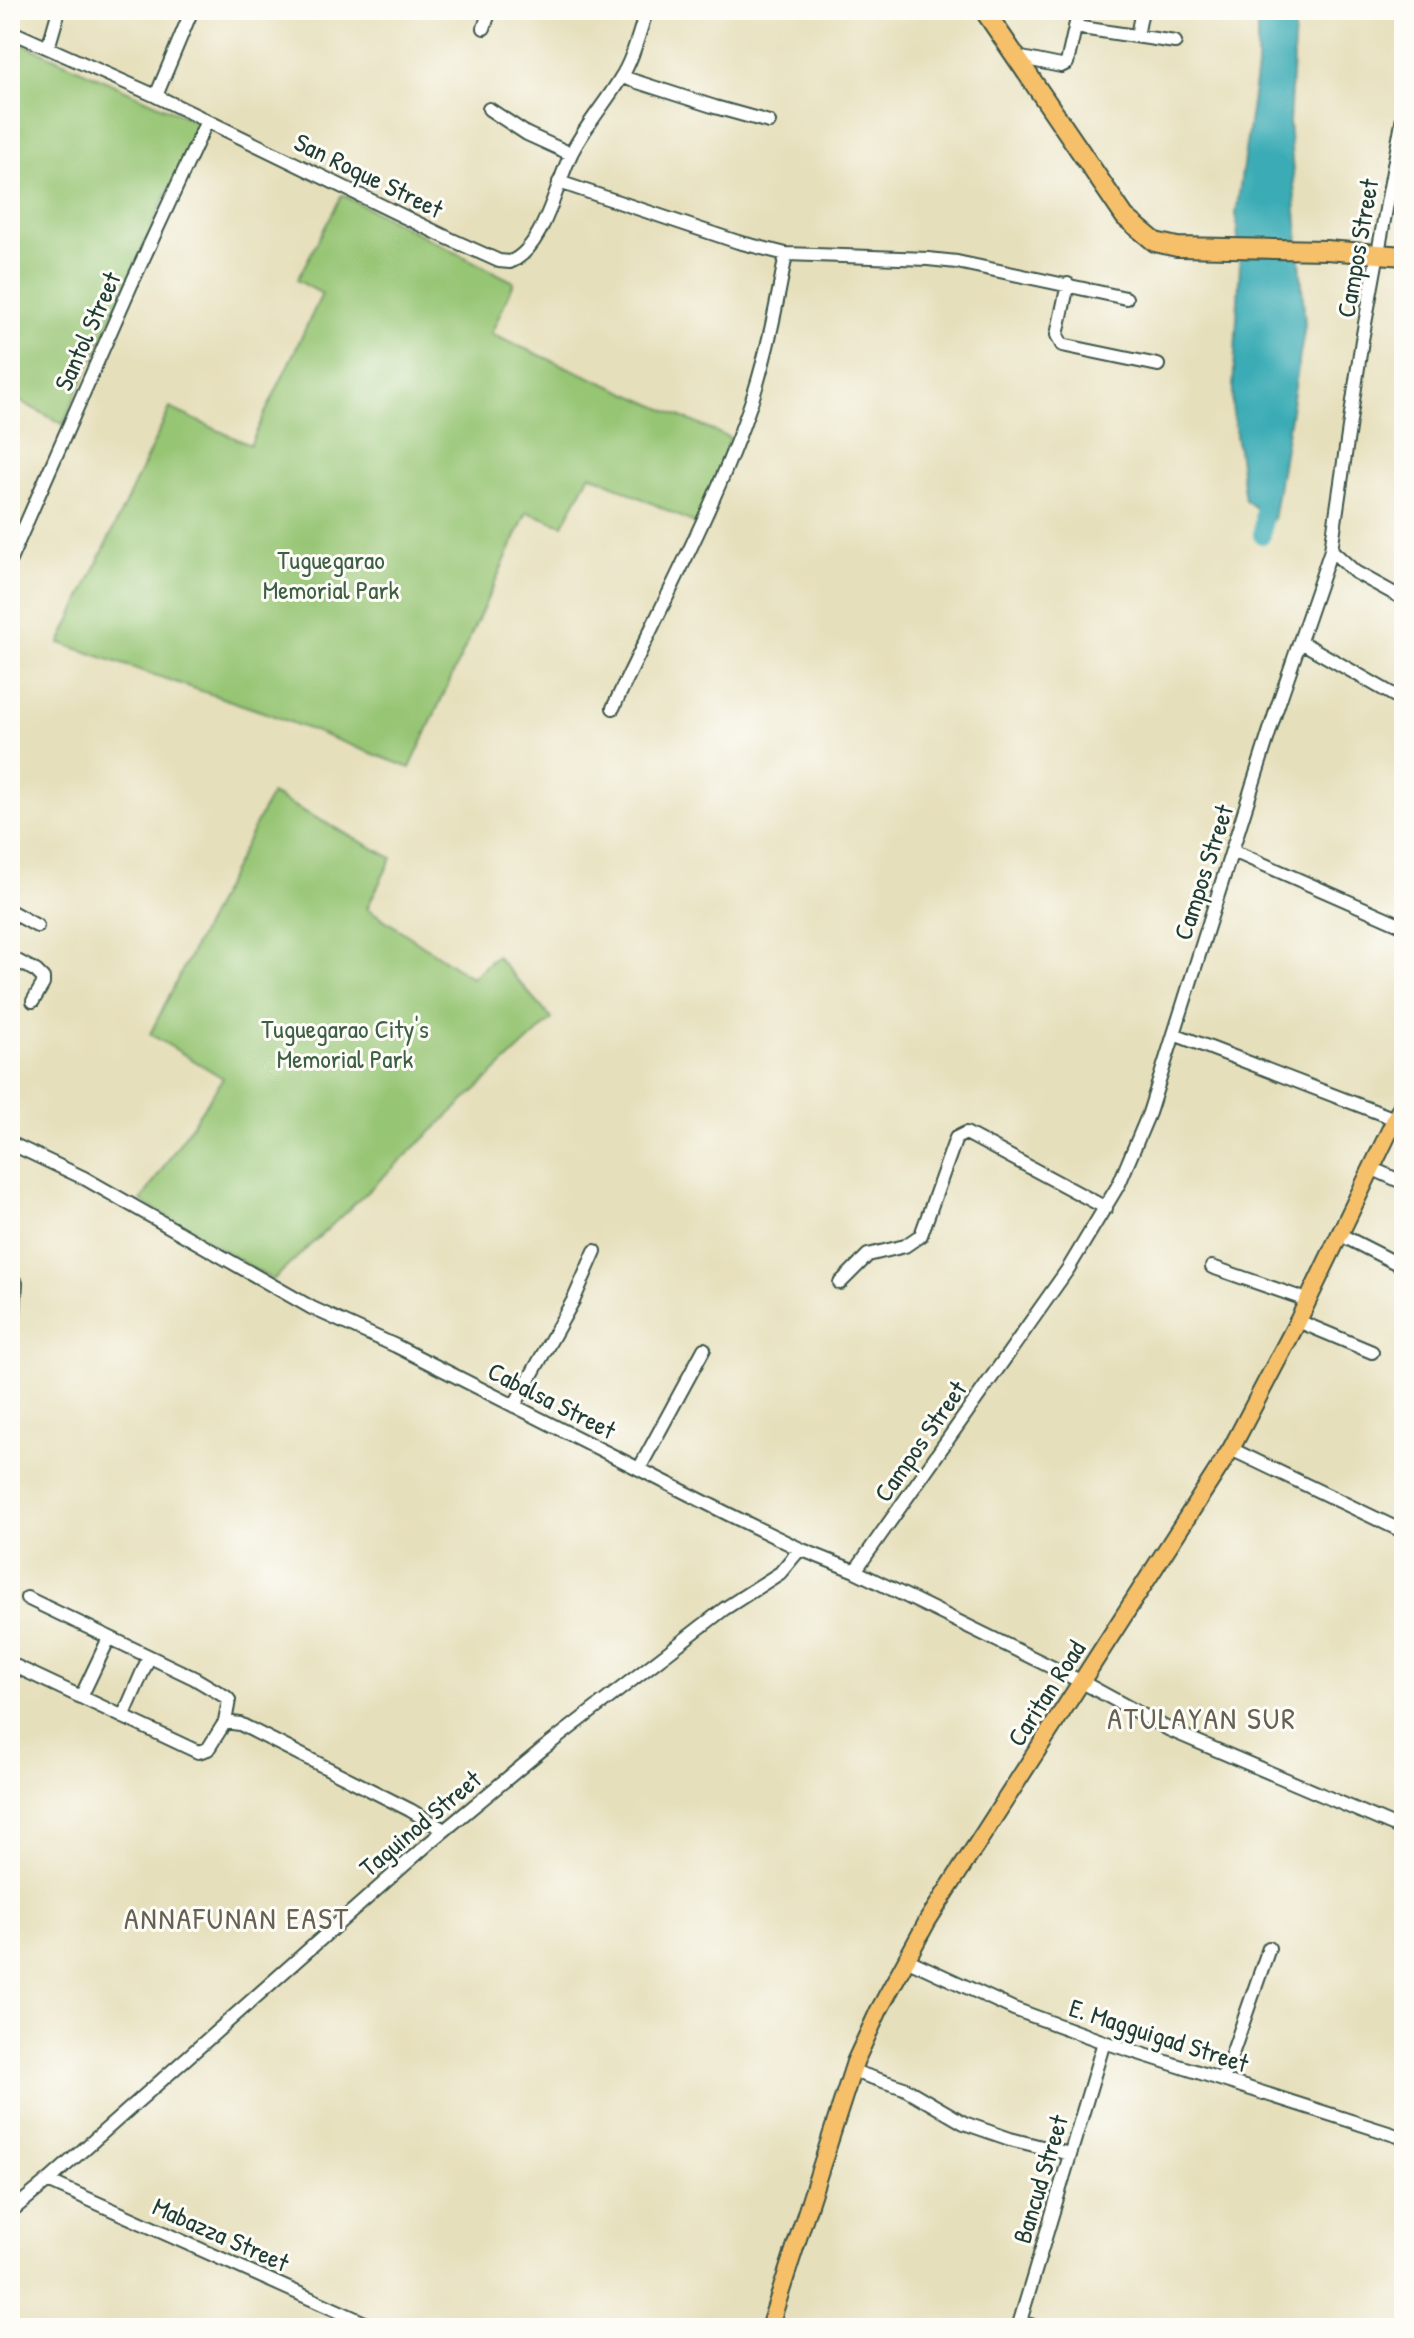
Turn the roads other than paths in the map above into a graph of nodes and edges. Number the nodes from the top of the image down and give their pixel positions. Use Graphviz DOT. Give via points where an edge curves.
graph roads {
  1 [pos="59,10"];
  2 [pos="192,10"];
  3 [pos="490,10"];
  4 [pos="647,10"];
  5 [pos="984,10"];
  6 [pos="1079,10"];
  7 [pos="1142,10"];
  8 [pos="1075,27"];
  9 [pos="484,28"];
  10 [pos="10,31"];
  11 [pos="1137,36"];
  12 [pos="1175,42"];
  13 [pos="48,48"];
  14 [pos="1017,57"];
  15 [pos="622,77"];
  16 [pos="156,96"];
  17 [pos="489,109"];
  18 [pos="1404,111"];
  19 [pos="207,121"];
  20 [pos="769,122"];
  21 [pos="571,154"];
  22 [pos="559,182"];
  23 [pos="1378,253"];
  24 [pos="786,254"];
  25 [pos="1404,256"];
  26 [pos="1068,284"];
  27 [pos="1126,298"];
  28 [pos="1158,365"];
  29 [pos="1331,550"];
  30 [pos="10,560"];
  31 [pos="1404,599"];
  32 [pos="1301,642"];
  33 [pos="1404,701"];
  34 [pos="613,708"];
  35 [pos="1233,851"];
  36 [pos="10,911"];
  37 [pos="37,926"];
  38 [pos="1404,926"];
  39 [pos="10,957"];
  40 [pos="33,1001"];
  41 [pos="1174,1034"];
  42 [pos="1404,1101"];
  43 [pos="1395,1119"];
  44 [pos="10,1143"];
  45 [pos="1371,1168"];
  46 [pos="1404,1183"];
  47 [pos="1106,1208"];
  48 [pos="1339,1234"];
  49 [pos="595,1251"];
  50 [pos="1396,1263"];
  51 [pos="1212,1267"];
  52 [pos="16,1283"];
  53 [pos="840,1283"];
  54 [pos="1307,1300"];
  55 [pos="1298,1321"];
  56 [pos="10,1324"];
  57 [pos="704,1349"];
  58 [pos="1372,1352"];
  59 [pos="514,1406"];
  60 [pos="1231,1449"];
  61 [pos="639,1469"];
  62 [pos="1404,1532"];
  63 [pos="800,1549"];
  64 [pos="855,1571"];
  65 [pos="27,1598"];
  66 [pos="109,1638"];
  67 [pos="149,1657"];
  68 [pos="15,1666"];
  69 [pos="1082,1682"];
  70 [pos="81,1697"];
  71 [pos="123,1717"];
  72 [pos="225,1722"];
  73 [pos="444,1830"];
  74 [pos="1404,1830"];
  75 [pos="1269,1948"];
  76 [pos="906,1959"];
  77 [pos="1104,2042"];
  78 [pos="852,2071"];
  79 [pos="1223,2080"];
  80 [pos="1404,2138"];
  81 [pos="1070,2154"];
  82 [pos="48,2181"];
  83 [pos="11,2210"];
  84 [pos="1019,2324"];
  85 [pos="376,2328"];
  86 [pos="769,2328"];
  87 [pos="1038,2328"];
  1 -- 13 [label="street"];
  2 -- 16 [label="street"];
  3 -- 9 [label="street"];
  4 -- 15 [label="street, San Roque Street"];
  5 -- 14 [label="highway"];
  6 -- 8 [label="street"];
  7 -- 11 [label="street"];
  8 -- 11 [label="street"];
  8 -- 14 [label="street" via="1064,65"];
  10 -- 13 [label="street, San Roque Street"];
  11 -- 12 [label="street"];
  13 -- 16 [label="street, San Roque Street"];
  14 -- 23 [label="highway" via="1119,209 1155,242"];
  15 -- 20 [label="street"];
  15 -- 21 [label="street, San Roque Street"];
  16 -- 19 [label="street, San Roque Street"];
  17 -- 21 [label="street"];
  18 -- 23 [label="street, Campos Street"];
  19 -- 22 [label="street, San Roque Street" via="499,261 510,262 526,252"];
  19 -- 30 [label="street, Santol Street"];
  21 -- 22 [label="street, San Roque Street"];
  22 -- 24 [label="street"];
  23 -- 25 [label="highway"];
  23 -- 29 [label="street, Campos Street"];
  24 -- 26 [label="street" via="928,259"];
  24 -- 34 [label="street" via="770,339 746,415"];
  26 -- 27 [label="street"];
  26 -- 28 [label="street" via="1057,335 1062,345"];
  29 -- 31 [label="street" via="1355,572"];
  29 -- 32 [label="street, Campos Street"];
  32 -- 33 [label="street"];
  32 -- 35 [label="street, Campos Street"];
  35 -- 38 [label="street"];
  35 -- 41 [label="street, Campos Street"];
  36 -- 37 [label="street"];
  39 -- 40 [label="street" via="41,974 43,984"];
  41 -- 43 [label="street"];
  41 -- 47 [label="street, Campos Street" via="1132,1156"];
  42 -- 43 [label="main road, Caritan Road"];
  43 -- 45 [label="main road, Caritan Road"];
  44 -- 59 [label="street, Cabalsa Street" via="84,1178 312,1308"];
  45 -- 46 [label="street"];
  45 -- 48 [label="main road, Caritan Road"];
  47 -- 53 [label="street" via="966,1133 956,1138 921,1235 905,1246 868,1255"];
  47 -- 64 [label="street, Campos Street"];
  48 -- 50 [label="street"];
  48 -- 54 [label="main road, Caritan Road"];
  49 -- 59 [label="street"];
  51 -- 54 [label="street"];
  52 -- 56 [label="street"];
  54 -- 55 [label="main road, Caritan Road"];
  55 -- 58 [label="street"];
  55 -- 60 [label="main road, Caritan Road"];
  57 -- 61 [label="street"];
  59 -- 61 [label="street, Cabalsa Street"];
  60 -- 62 [label="street"];
  60 -- 69 [label="main road, Caritan Road"];
  61 -- 63 [label="street, Cabalsa Street"];
  63 -- 64 [label="street, Cabalsa Street"];
  63 -- 73 [label="street, Taguinod Street" via="780,1573 724,1609"];
  64 -- 69 [label="street, Cabalsa Street"];
  65 -- 66 [label="street"];
  66 -- 67 [label="street"];
  66 -- 70 [label="street"];
  67 -- 71 [label="street"];
  67 -- 72 [label="street" via="228,1698"];
  68 -- 70 [label="street"];
  69 -- 74 [label="street, Cabalsa Street" via="1170,1730"];
  69 -- 76 [label="main road, Caritan Road"];
  70 -- 71 [label="street"];
  71 -- 72 [label="street" via="202,1752"];
  72 -- 73 [label="street" via="240,1724"];
  73 -- 82 [label="street, Taguinod Street"];
  75 -- 79 [label="street"];
  76 -- 77 [label="street, E. Magguigad Street" via="1014,2009"];
  76 -- 78 [label="main road, Caritan Road"];
  77 -- 79 [label="street, E. Magguigad Street"];
  77 -- 81 [label="street, Bancud Street"];
  78 -- 81 [label="street" via="904,2088 964,2123"];
  78 -- 86 [label="main road, Caritan Road"];
  79 -- 80 [label="street, E. Magguigad Street"];
  81 -- 84 [label="street, Bancud Street"];
  82 -- 83 [label="street, Taguinod Street"];
  82 -- 85 [label="street, Mabazza Street"];
  84 -- 87 [label="street"];
}
